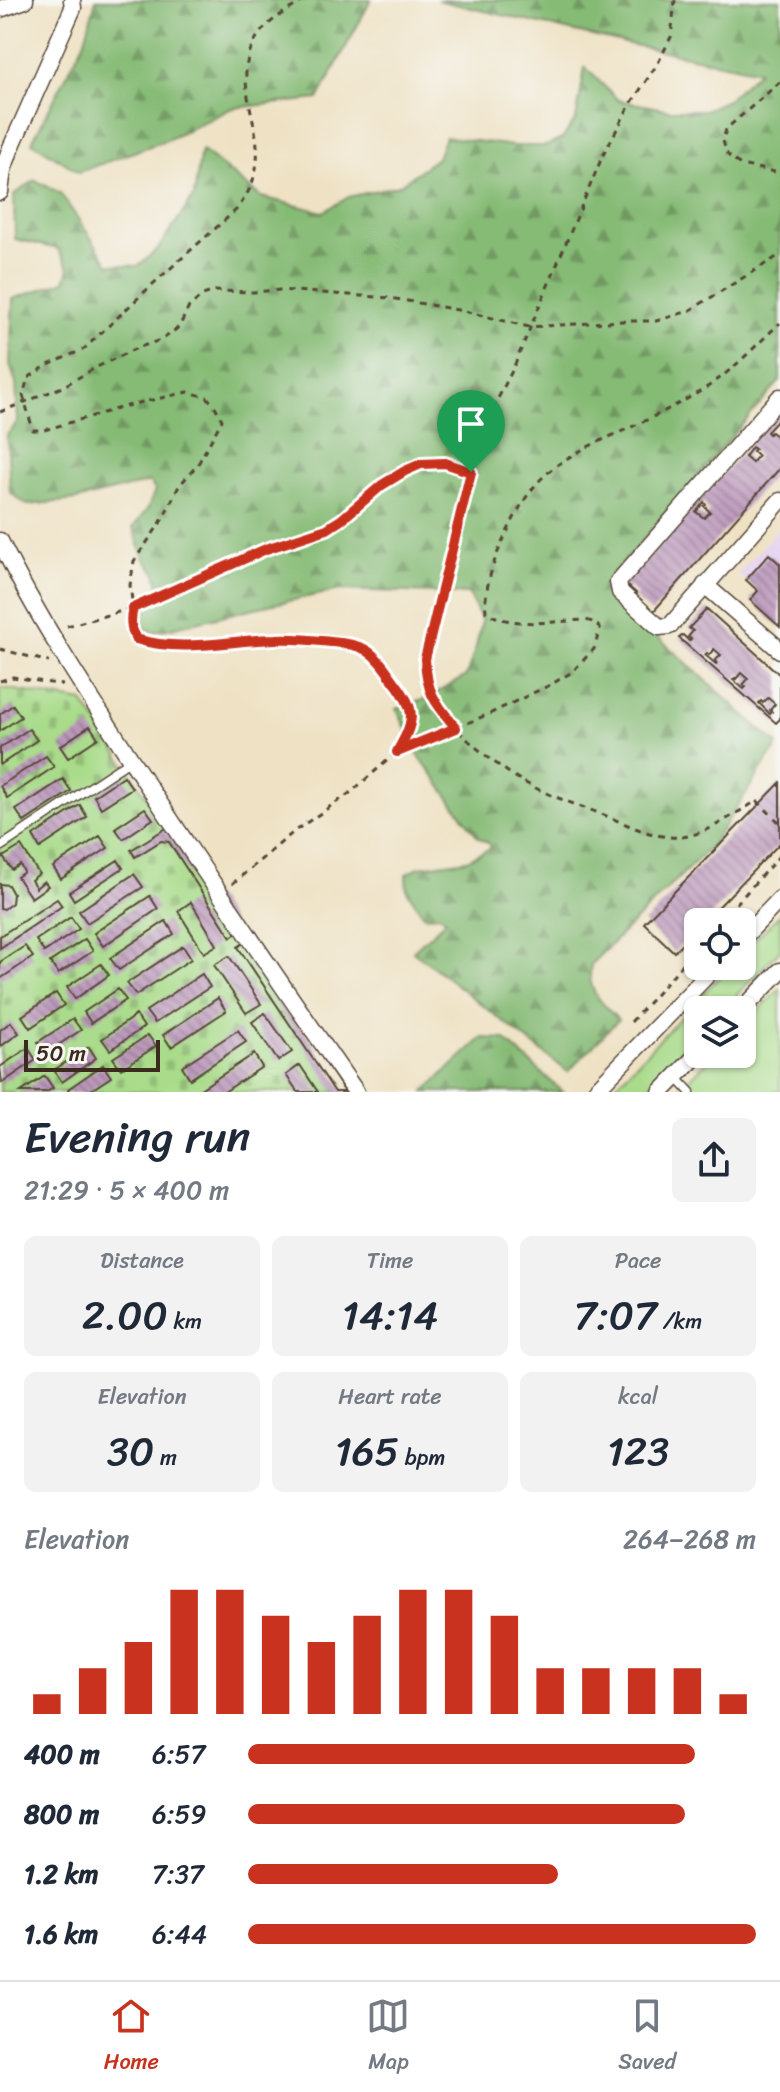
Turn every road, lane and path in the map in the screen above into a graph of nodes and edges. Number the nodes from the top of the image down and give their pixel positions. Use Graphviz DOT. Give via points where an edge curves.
graph roads {
  1 [pos="25,0"];
  2 [pos="72,0"];
  3 [pos="304,0"];
  4 [pos="675,0"];
  5 [pos="0,9"];
  6 [pos="780,82"];
  7 [pos="780,173"];
  8 [pos="0,192"];
  9 [pos="780,255"];
  10 [pos="780,323"];
  11 [pos="529,327"];
  12 [pos="780,397"];
  13 [pos="25,403"];
  14 [pos="0,412"];
  15 [pos="471,472"];
  16 [pos="780,501"];
  17 [pos="0,541"];
  18 [pos="705,585"];
  19 [pos="133,608"];
  20 [pos="48,631"];
  21 [pos="0,649"];
  22 [pos="780,650"];
  23 [pos="72,668"];
  24 [pos="0,681"];
  25 [pos="85,689"];
  26 [pos="456,728"];
  27 [pos="397,752"];
  28 [pos="131,760"];
  29 [pos="780,823"];
  30 [pos="0,847"];
  31 [pos="780,855"];
  32 [pos="220,895"];
  33 [pos="780,899"];
  34 [pos="733,908"];
  35 [pos="756,924"];
  36 [pos="684,963"];
  37 [pos="780,971"];
  38 [pos="702,980"];
  39 [pos="756,996"];
  40 [pos="631,1022"];
  41 [pos="685,1068"];
  42 [pos="676,1077"];
  43 [pos="356,1092"];
  44 [pos="594,1092"];
  45 [pos="661,1092"];
  46 [pos="690,1092"];
  1 -- 5 [label="street"];
  2 -- 8 [label="street" via="10,150"];
  3 -- 13 [label="path" via="264,29 247,62 245,84 257,159 246,197 84,349 28,378"];
  4 -- 11 [label="path" via="671,37 603,155"];
  6 -- 7 [label="path" via="726,129 723,141 727,154 741,165"];
  9 -- 11 [label="path" via="689,311 656,321"];
  10 -- 26 [label="path" via="704,389 576,453 529,494 495,559 486,612 510,620 586,620 596,623 599,637 572,672"];
  11 -- 13 [label="path" via="390,298 215,291 189,307 179,327 163,339"];
  11 -- 15 [label="path"];
  12 -- 18 [label="street" via="618,582 620,592 659,627 670,626"];
  13 -- 14 [label="path"];
  13 -- 19 [label="path" via="33,430 188,392 207,397 216,408 222,420 134,561"];
  15 -- 19 [label="path" via="445,463 421,464 382,485 327,529 266,549"];
  15 -- 26 [label="path" via="425,659 428,688"];
  16 -- 18 [label="street"];
  17 -- 20 [label="street"];
  18 -- 22 [label="street"];
  19 -- 20 [label="path"];
  19 -- 27 [label="path" via="132,632 146,642 201,646 314,640 364,648 412,708"];
  20 -- 23 [label="street"];
  21 -- 23 [label="path"];
  23 -- 25 [label="street"];
  24 -- 25 [label="path" via="13,677"];
  25 -- 28 [label="street"];
  26 -- 27 [label="path"];
  26 -- 29 [label="path" via="526,784 660,836 691,836 757,801"];
  27 -- 32 [label="path"];
  28 -- 30 [label="lane"];
  28 -- 32 [label="street"];
  31 -- 34 [label="path"];
  32 -- 43 [label="street"];
  33 -- 35 [label="street"];
  36 -- 40 [label="path"];
  37 -- 39 [label="street"];
  38 -- 44 [label="street"];
  41 -- 42 [label="street"];
  42 -- 45 [label="street"];
  42 -- 46 [label="lane"];
}
